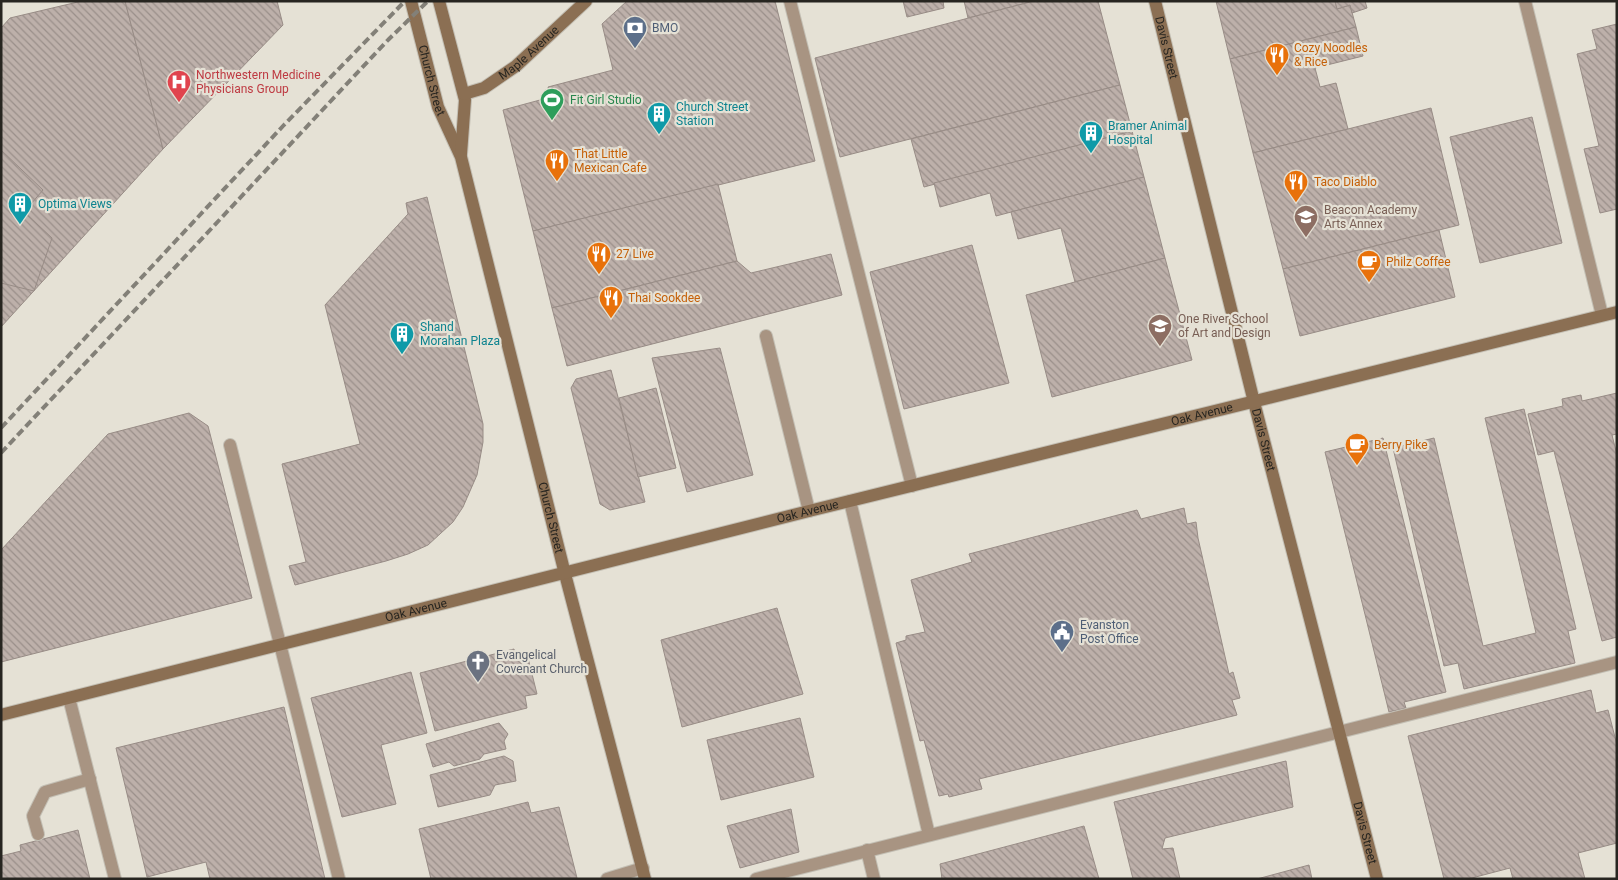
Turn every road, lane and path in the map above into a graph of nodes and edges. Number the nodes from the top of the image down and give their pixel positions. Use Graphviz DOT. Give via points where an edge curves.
graph roads {
  1 [pos="411,1"];
  2 [pos="439,1"];
  3 [pos="586,1"];
  4 [pos="790,1"];
  5 [pos="1155,1"];
  6 [pos="1525,1"];
  7 [pos="464,94"];
  8 [pos="461,157"];
  9 [pos="1617,312"];
  10 [pos="1602,316"];
  11 [pos="766,336"];
  12 [pos="1254,402"];
  13 [pos="230,445"];
  14 [pos="912,486"];
  15 [pos="850,501"];
  16 [pos="809,511"];
  17 [pos="565,574"];
  18 [pos="281,644"];
  19 [pos="1617,662"];
  20 [pos="69,698"];
  21 [pos="1,715"];
  22 [pos="1339,730"];
  23 [pos="90,779"];
  24 [pos="38,834"];
  25 [pos="929,835"];
  26 [pos="868,850"];
  27 [pos="644,874"];
  28 [pos="794,874"];
  29 [pos="115,879"];
  30 [pos="339,879"];
  31 [pos="607,879"];
  32 [pos="756,879"];
  33 [pos="874,879"];
  34 [pos="1377,879"];
  1 -- 8 [label="main road, Church Street" via="438,107"];
  2 -- 7 [label="main road, Church Street"];
  3 -- 7 [label="main road, Maple Avenue" via="516,66 484,88"];
  4 -- 14 [label="lane"];
  5 -- 12 [label="main road, Davis Street"];
  6 -- 10 [label="lane"];
  7 -- 8 [label="main road, Church Street"];
  8 -- 17 [label="main road, Church Street"];
  9 -- 10 [label="main road, Oak Avenue"];
  10 -- 12 [label="main road, Oak Avenue"];
  11 -- 16 [label="lane"];
  12 -- 14 [label="main road, Oak Avenue"];
  12 -- 22 [label="main road, Davis Street"];
  13 -- 18 [label="lane"];
  14 -- 15 [label="main road, Oak Avenue"];
  15 -- 16 [label="main road, Oak Avenue"];
  15 -- 25 [label="lane"];
  16 -- 17 [label="main road, Oak Avenue"];
  17 -- 18 [label="main road, Oak Avenue"];
  17 -- 27 [label="main road, Church Street"];
  18 -- 20 [label="main road, Oak Avenue"];
  18 -- 30 [label="lane"];
  19 -- 22 [label="lane"];
  20 -- 21 [label="main road, Oak Avenue"];
  20 -- 23 [label="lane"];
  22 -- 25 [label="lane"];
  22 -- 34 [label="main road, Davis Street"];
  23 -- 24 [label="lane" via="45,792 33,816"];
  23 -- 29 [label="lane"];
  25 -- 26 [label="lane"];
  26 -- 28 [label="lane"];
  26 -- 33 [label="lane"];
  27 -- 31 [label="lane"];
  28 -- 32 [label="lane"];
}
